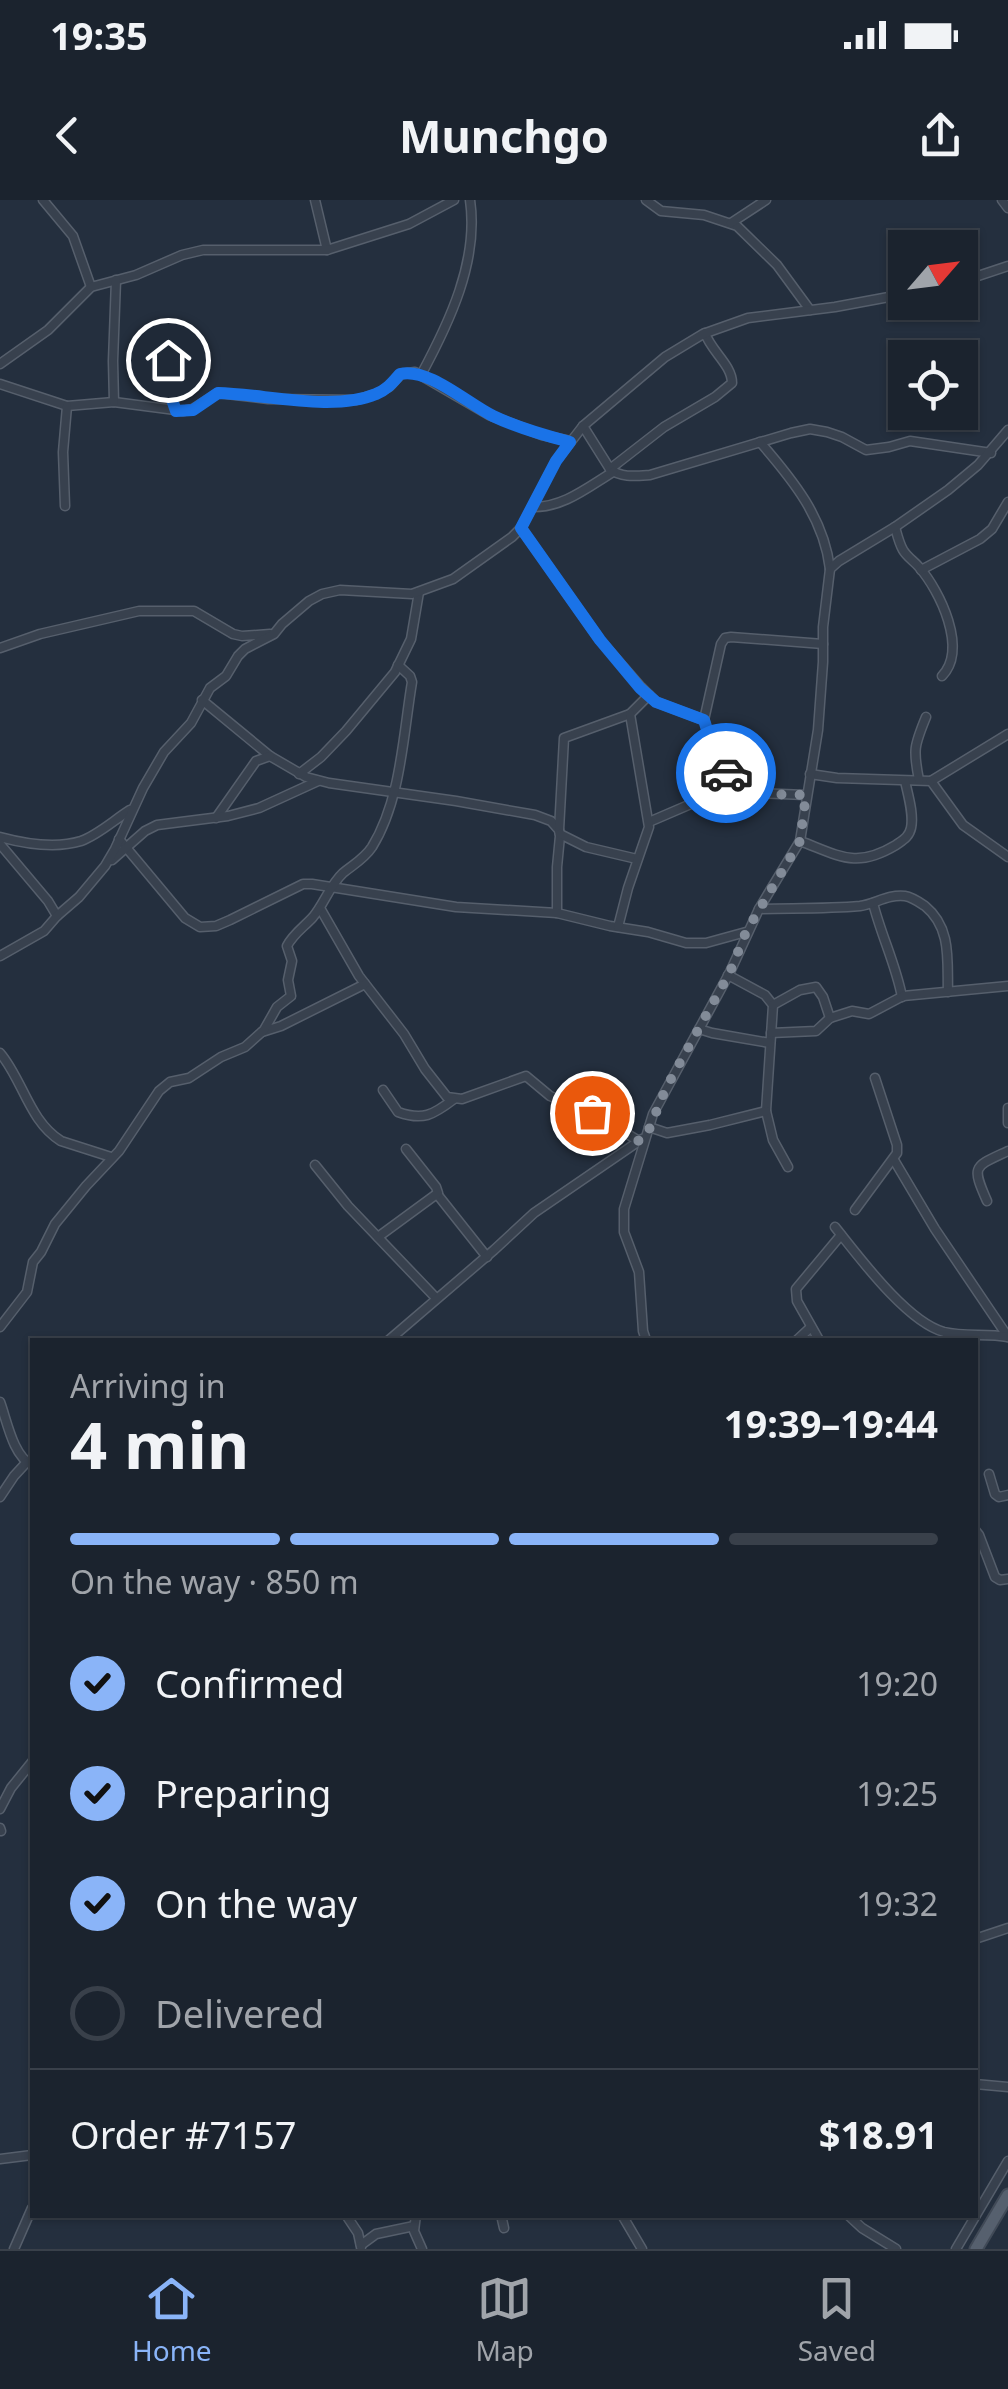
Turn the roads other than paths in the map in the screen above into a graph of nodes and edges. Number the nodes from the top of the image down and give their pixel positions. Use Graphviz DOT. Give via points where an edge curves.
graph roads {
  1 [pos="43,200"];
  2 [pos="315,200"];
  3 [pos="454,200"];
  4 [pos="470,200"];
  5 [pos="646,200"];
  6 [pos="766,200"];
  7 [pos="1002,200"];
  8 [pos="654,204"];
  9 [pos="1008,208"];
  10 [pos="731,223"];
  11 [pos="327,250"];
  12 [pos="1006,267"];
  13 [pos="978,276"];
  14 [pos="116,280"];
  15 [pos="1008,282"];
  16 [pos="92,288"];
  17 [pos="888,297"];
  18 [pos="810,310"];
  19 [pos="705,333"];
  20 [pos="168,360"];
  21 [pos="0,364"];
  22 [pos="421,375"];
  23 [pos="0,384"];
  24 [pos="114,402"];
  25 [pos="67,406"];
  26 [pos="176,411"];
  27 [pos="583,426"];
  28 [pos="1008,430"];
  29 [pos="570,442"];
  30 [pos="760,442"];
  31 [pos="990,452"];
  32 [pos="611,471"];
  33 [pos="1008,502"];
  34 [pos="66,506"];
  35 [pos="532,507"];
  36 [pos="1005,514"];
  37 [pos="896,527"];
  38 [pos="521,528"];
  39 [pos="830,569"];
  40 [pos="921,570"];
  41 [pos="419,592"];
  42 [pos="274,634"];
  43 [pos="824,644"];
  44 [pos="0,648"];
  45 [pos="398,666"];
  46 [pos="942,676"];
  47 [pos="649,695"];
  48 [pos="202,700"];
  49 [pos="630,714"];
  50 [pos="926,718"];
  51 [pos="704,720"];
  52 [pos="1008,734"];
  53 [pos="270,756"];
  54 [pos="299,774"];
  55 [pos="810,774"];
  56 [pos="919,780"];
  57 [pos="319,781"];
  58 [pos="906,781"];
  59 [pos="930,781"];
  60 [pos="735,785"];
  61 [pos="394,790"];
  62 [pos="806,795"];
  63 [pos="133,808"];
  64 [pos="216,818"];
  65 [pos="649,822"];
  66 [pos="559,832"];
  67 [pos="0,840"];
  68 [pos="800,841"];
  69 [pos="122,843"];
  70 [pos="1008,857"];
  71 [pos="637,859"];
  72 [pos="332,888"];
  73 [pos="873,903"];
  74 [pos="320,908"];
  75 [pos="759,908"];
  76 [pos="557,913"];
  77 [pos="56,916"];
  78 [pos="618,927"];
  79 [pos="746,932"];
  80 [pos="0,956"];
  81 [pos="728,975"];
  82 [pos="365,984"];
  83 [pos="1008,986"];
  84 [pos="948,992"];
  85 [pos="902,997"];
  86 [pos="773,1005"];
  87 [pos="830,1018"];
  88 [pos="699,1029"];
  89 [pos="262,1032"];
  90 [pos="771,1038"];
  91 [pos="0,1053"];
  92 [pos="875,1078"];
  93 [pos="383,1090"];
  94 [pos="454,1099"];
  95 [pos="1008,1108"];
  96 [pos="766,1112"];
  97 [pos="1008,1123"];
  98 [pos="649,1127"];
  99 [pos="642,1139"];
  100 [pos="406,1149"];
  101 [pos="1008,1151"];
  102 [pos="111,1157"];
  103 [pos="894,1160"];
  104 [pos="315,1165"];
  105 [pos="788,1167"];
  106 [pos="436,1194"];
  107 [pos="988,1201"];
  108 [pos="855,1210"];
  109 [pos="378,1238"];
  110 [pos="487,1257"];
  111 [pos="436,1298"];
  112 [pos="929,1326"];
  113 [pos="0,1327"];
  114 [pos="812,1328"];
  115 [pos="391,1338"];
  116 [pos="645,1338"];
  117 [pos="800,1338"];
  118 [pos="818,1338"];
  119 [pos="928,1338"];
  120 [pos="0,1402"];
  121 [pos="29,1464"];
  122 [pos="989,1474"];
  123 [pos="1008,1494"];
  124 [pos="0,1497"];
  125 [pos="978,1533"];
  126 [pos="1008,1578"];
  127 [pos="30,1764"];
  128 [pos="0,1810"];
  129 [pos="1008,1928"];
  130 [pos="978,1938"];
  131 [pos="978,2084"];
  132 [pos="1008,2087"];
  133 [pos="30,2155"];
  134 [pos="0,2160"];
  135 [pos="1008,2160"];
  136 [pos="1008,2195"];
  137 [pos="978,2211"];
  138 [pos="1004,2211"];
  139 [pos="30,2213"];
  140 [pos="348,2218"];
  141 [pos="415,2218"];
  142 [pos="502,2218"];
  143 [pos="624,2218"];
  144 [pos="852,2218"];
  145 [pos="974,2218"];
  146 [pos="414,2226"];
  147 [pos="504,2228"];
  148 [pos="361,2247"];
  149 [pos="892,2247"];
  150 [pos="14,2249"];
  151 [pos="422,2249"];
  152 [pos="642,2249"];
  153 [pos="874,2249"];
  154 [pos="956,2249"];
  155 [pos="976,2249"];
  1 -- 16 [label="street" via="74,236"];
  2 -- 11 [label="street"];
  3 -- 11 [label="street" via="410,224"];
  4 -- 22 [label="street" via="464,276"];
  5 -- 8 [label="street"];
  6 -- 10 [label="street"];
  7 -- 9 [label="street"];
  8 -- 10 [label="street"];
  10 -- 18 [label="street" via="777,265"];
  11 -- 14 [label="street" via="203,250"];
  12 -- 13 [label="street"];
  12 -- 15 [label="street"];
  14 -- 16 [label="street"];
  14 -- 24 [label="street"];
  16 -- 21 [label="street"];
  17 -- 18 [label="street"];
  18 -- 19 [label="street" via="748,318"];
  19 -- 27 [label="street" via="664,357"];
  19 -- 32 [label="street" via="732,383"];
  20 -- 26 [label="street"];
  22 -- 26 [label="street" via="400,374 376,394 356,400 218,393 193,410"];
  22 -- 29 [label="street" via="490,414"];
  23 -- 25 [label="street"];
  24 -- 25 [label="street"];
  24 -- 26 [label="street"];
  25 -- 34 [label="street"];
  27 -- 29 [label="street"];
  27 -- 32 [label="street"];
  28 -- 31 [label="street"];
  29 -- 35 [label="street"];
  30 -- 31 [label="street" via="810,429 866,450 910,441"];
  30 -- 32 [label="street" via="650,474"];
  30 -- 39 [label="street" via="794,481 817,522"];
  31 -- 37 [label="street"];
  32 -- 35 [label="street" via="562,502"];
  33 -- 36 [label="street"];
  35 -- 38 [label="street"];
  36 -- 40 [label="street" via="980,539"];
  37 -- 39 [label="street"];
  37 -- 40 [label="street" via="903,551"];
  38 -- 41 [label="street" via="453,579"];
  38 -- 47 [label="street" via="600,640"];
  39 -- 43 [label="street"];
  40 -- 46 [label="street" via="951,624 952,657"];
  41 -- 42 [label="street" via="322,594"];
  41 -- 45 [label="street" via="414,629"];
  42 -- 44 [label="street" via="233,634 194,610 139,612"];
  42 -- 48 [label="street" via="245,649"];
  43 -- 51 [label="street" via="725,638"];
  43 -- 55 [label="street"];
  45 -- 54 [label="street" via="346,731"];
  45 -- 61 [label="street" via="412,682"];
  47 -- 49 [label="street"];
  47 -- 51 [label="street"];
  48 -- 53 [label="street"];
  48 -- 63 [label="street"];
  49 -- 65 [label="street"];
  49 -- 66 [label="street" via="564,738"];
  50 -- 56 [label="street" via="915,742"];
  51 -- 60 [label="street"];
  52 -- 59 [label="street"];
  53 -- 54 [label="street"];
  53 -- 64 [label="street" via="256,761"];
  54 -- 57 [label="street"];
  55 -- 58 [label="street"];
  55 -- 62 [label="street"];
  56 -- 58 [label="street"];
  56 -- 59 [label="street"];
  57 -- 61 [label="street"];
  57 -- 64 [label="street" via="260,808"];
  58 -- 68 [label="street" via="912,825 906,838 880,854 848,858"];
  59 -- 70 [label="street" via="963,825"];
  60 -- 62 [label="street"];
  60 -- 65 [label="street"];
  61 -- 66 [label="street" via="535,815"];
  61 -- 72 [label="street" via="371,848"];
  62 -- 68 [label="street"];
  63 -- 67 [label="street" via="84,840"];
  63 -- 69 [label="street"];
  64 -- 69 [label="street" via="157,825"];
  65 -- 71 [label="street"];
  66 -- 71 [label="street" via="578,844"];
  66 -- 76 [label="street"];
  67 -- 77 [label="street"];
  68 -- 75 [label="street"];
  69 -- 72 [label="street" via="200,927 216,926 304,884"];
  69 -- 77 [label="street"];
  71 -- 78 [label="street"];
  72 -- 74 [label="street"];
  72 -- 76 [label="street" via="456,907"];
  73 -- 75 [label="street"];
  73 -- 84 [label="street" via="904,896 938,918 946,939"];
  73 -- 85 [label="street"];
  74 -- 82 [label="street"];
  74 -- 89 [label="street" via="287,946 291,996"];
  75 -- 79 [label="street"];
  76 -- 78 [label="street"];
  77 -- 80 [label="street"];
  78 -- 79 [label="street" via="686,943"];
  79 -- 81 [label="street"];
  81 -- 86 [label="street"];
  81 -- 88 [label="street"];
  82 -- 89 [label="street"];
  82 -- 94 [label="street" via="440,1090"];
  83 -- 84 [label="street"];
  84 -- 85 [label="street"];
  85 -- 87 [label="street" via="869,1014"];
  86 -- 87 [label="street" via="816,987"];
  86 -- 90 [label="street"];
  87 -- 90 [label="street" via="816,1031"];
  88 -- 90 [label="street"];
  88 -- 98 [label="street"];
  89 -- 102 [label="street" via="159,1091"];
  90 -- 96 [label="street"];
  91 -- 102 [label="street" via="54,1137"];
  92 -- 103 [label="street" via="897,1145"];
  93 -- 94 [label="street" via="398,1112 420,1118"];
  94 -- 99 [label="street" via="526,1076 550,1096"];
  95 -- 97 [label="street"];
  96 -- 98 [label="street" via="667,1133"];
  96 -- 105 [label="street"];
  98 -- 99 [label="street"];
  99 -- 110 [label="street" via="534,1213"];
  99 -- 116 [label="street" via="622,1218 640,1272"];
  100 -- 106 [label="street"];
  101 -- 107 [label="street" via="978,1168"];
  102 -- 113 [label="street" via="55,1224 32,1264 28,1292"];
  103 -- 108 [label="street"];
  103 -- 112 [label="street" via="1008,1337"];
  104 -- 109 [label="street"];
  106 -- 109 [label="street"];
  106 -- 110 [label="street"];
  109 -- 111 [label="street"];
  110 -- 111 [label="street"];
  111 -- 115 [label="street"];
  112 -- 114 [label="street" via="879,1282 838,1231 796,1290"];
  112 -- 119 [label="street"];
  114 -- 117 [label="street"];
  114 -- 118 [label="street"];
  120 -- 121 [label="street"];
  121 -- 124 [label="street"];
  122 -- 123 [label="street" via="995,1494"];
  125 -- 126 [label="street" via="995,1577"];
  127 -- 128 [label="street"];
  129 -- 130 [label="street"];
  131 -- 132 [label="street"];
  133 -- 134 [label="street"];
  135 -- 137 [label="street"];
  136 -- 138 [label="main road"];
  138 -- 155 [label="main road"];
  139 -- 150 [label="street"];
  140 -- 148 [label="street"];
  141 -- 146 [label="street"];
  142 -- 147 [label="street"];
  143 -- 152 [label="street"];
  144 -- 149 [label="street"];
  145 -- 154 [label="street"];
  146 -- 148 [label="street" via="376,2234"];
  146 -- 151 [label="street"];
  149 -- 153 [label="street"];
}
